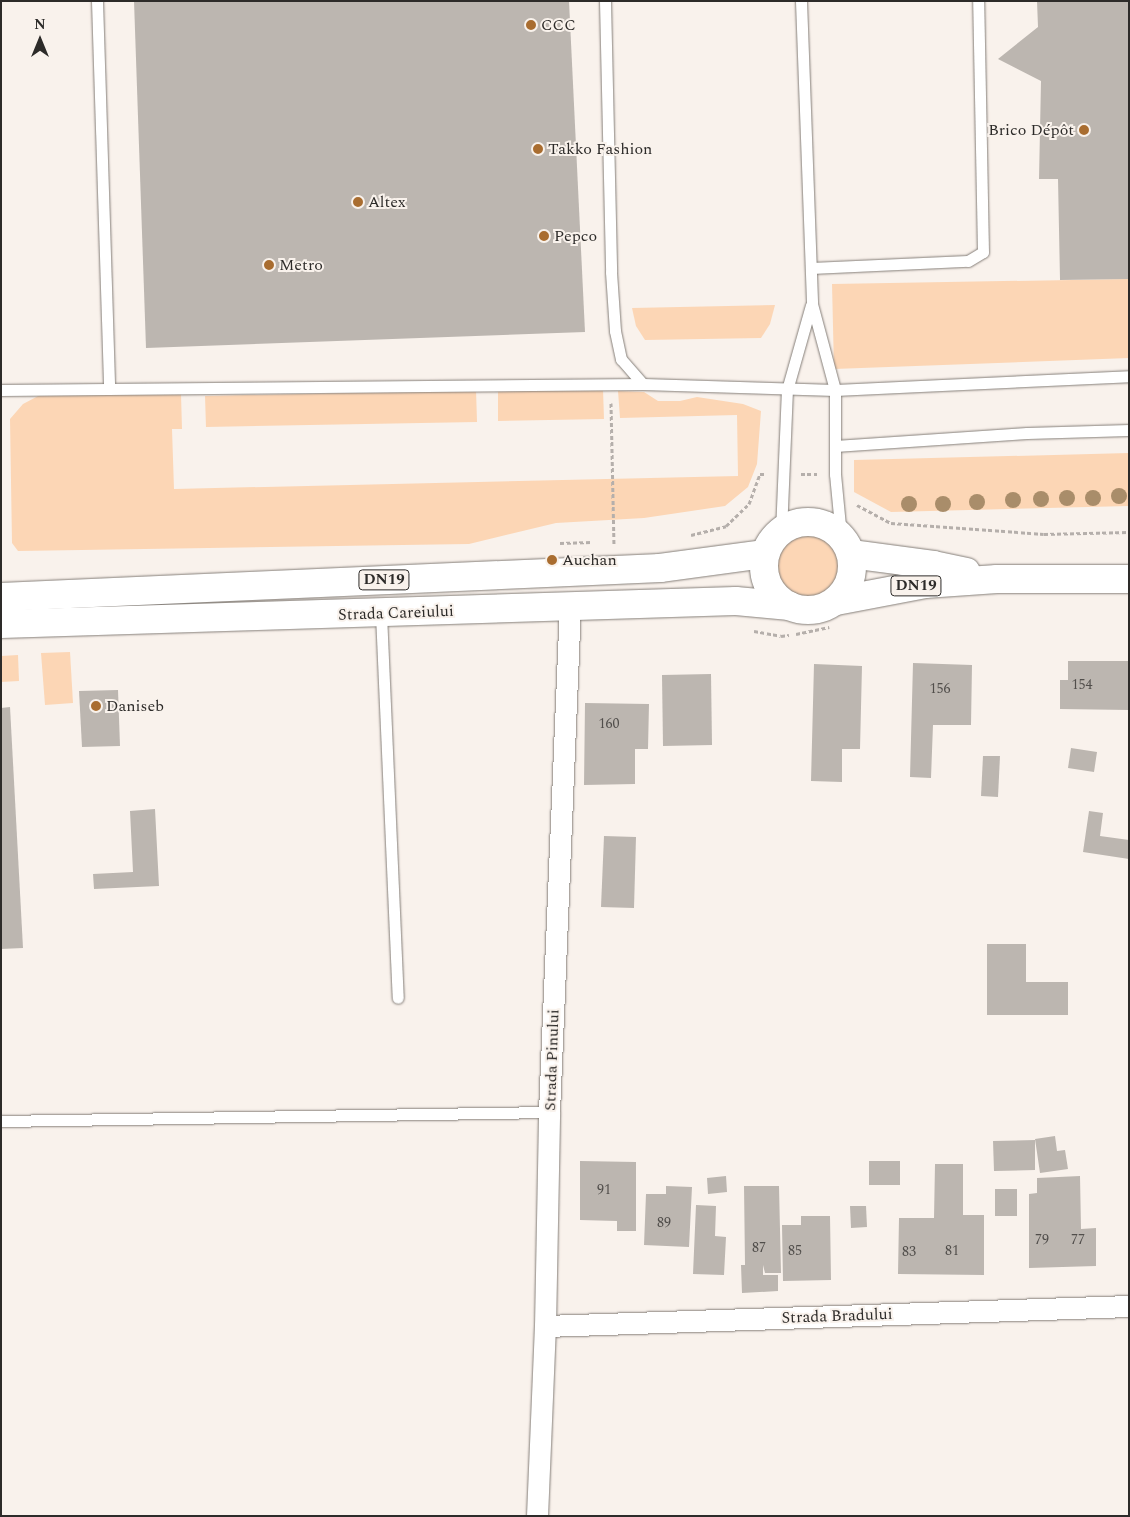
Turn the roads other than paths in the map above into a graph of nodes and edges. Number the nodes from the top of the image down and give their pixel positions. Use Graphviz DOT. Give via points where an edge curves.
graph roads {
  1 [pos="97,1"];
  2 [pos="605,1"];
  3 [pos="800,1"];
  4 [pos="978,1"];
  5 [pos="811,268"];
  6 [pos="812,304"];
  7 [pos="1129,376"];
  8 [pos="643,384"];
  9 [pos="110,389"];
  10 [pos="1,390"];
  11 [pos="787,390"];
  12 [pos="835,390"];
  13 [pos="1129,430"];
  14 [pos="835,446"];
  15 [pos="773,543"];
  16 [pos="846,545"];
  17 [pos="997,579"];
  18 [pos="1129,579"];
  19 [pos="1,597"];
  20 [pos="836,601"];
  21 [pos="570,605"];
  22 [pos="790,606"];
  23 [pos="381,614"];
  24 [pos="1,624"];
  25 [pos="398,998"];
  26 [pos="550,1112"];
  27 [pos="1,1121"];
  28 [pos="1129,1306"];
  29 [pos="545,1326"];
  30 [pos="537,1516"];
  1 -- 9 [label="lane"];
  2 -- 8 [label="lane" via="611,272 616,331 621,359"];
  3 -- 5 [label="lane"];
  4 -- 5 [label="lane" via="983,252 968,261"];
  5 -- 6 [label="lane"];
  6 -- 11 [label="lane"];
  6 -- 12 [label="lane"];
  7 -- 12 [label="lane"];
  8 -- 9 [label="lane"];
  8 -- 11 [label="lane"];
  9 -- 10 [label="lane"];
  11 -- 12 [label="lane"];
  11 -- 15 [label="lane"];
  12 -- 14 [label="lane"];
  13 -- 14 [label="lane" via="1027,433"];
  14 -- 16 [label="lane" via="835,474"];
  15 -- 16 [label="main road, DN19" via="792,525 805,522 830,528"];
  15 -- 19 [label="main road, Strada Careiului / DN19" via="660,568"];
  15 -- 22 [label="main road" via="765,572 769,586"];
  16 -- 17 [label="main road, DN19"];
  16 -- 20 [label="main road" via="853,567 851,580"];
  17 -- 18 [label="main road, DN19"];
  17 -- 20 [label="main road, DN19" via="925,584"];
  20 -- 22 [label="main road, DN19" via="814,610"];
  21 -- 22 [label="main road, Strada Careiului / DN19" via="736,601"];
  21 -- 23 [label="main road, Strada Careiului / DN19"];
  21 -- 26 [label="street, Strada Pinului"];
  23 -- 24 [label="main road, Strada Careiului / DN19"];
  23 -- 25 [label="lane"];
  26 -- 27 [label="lane"];
  26 -- 29 [label="street, Strada Pinului"];
  28 -- 29 [label="street, Strada Bradului"];
  29 -- 30 [label="street, Strada Pinului"];
}
